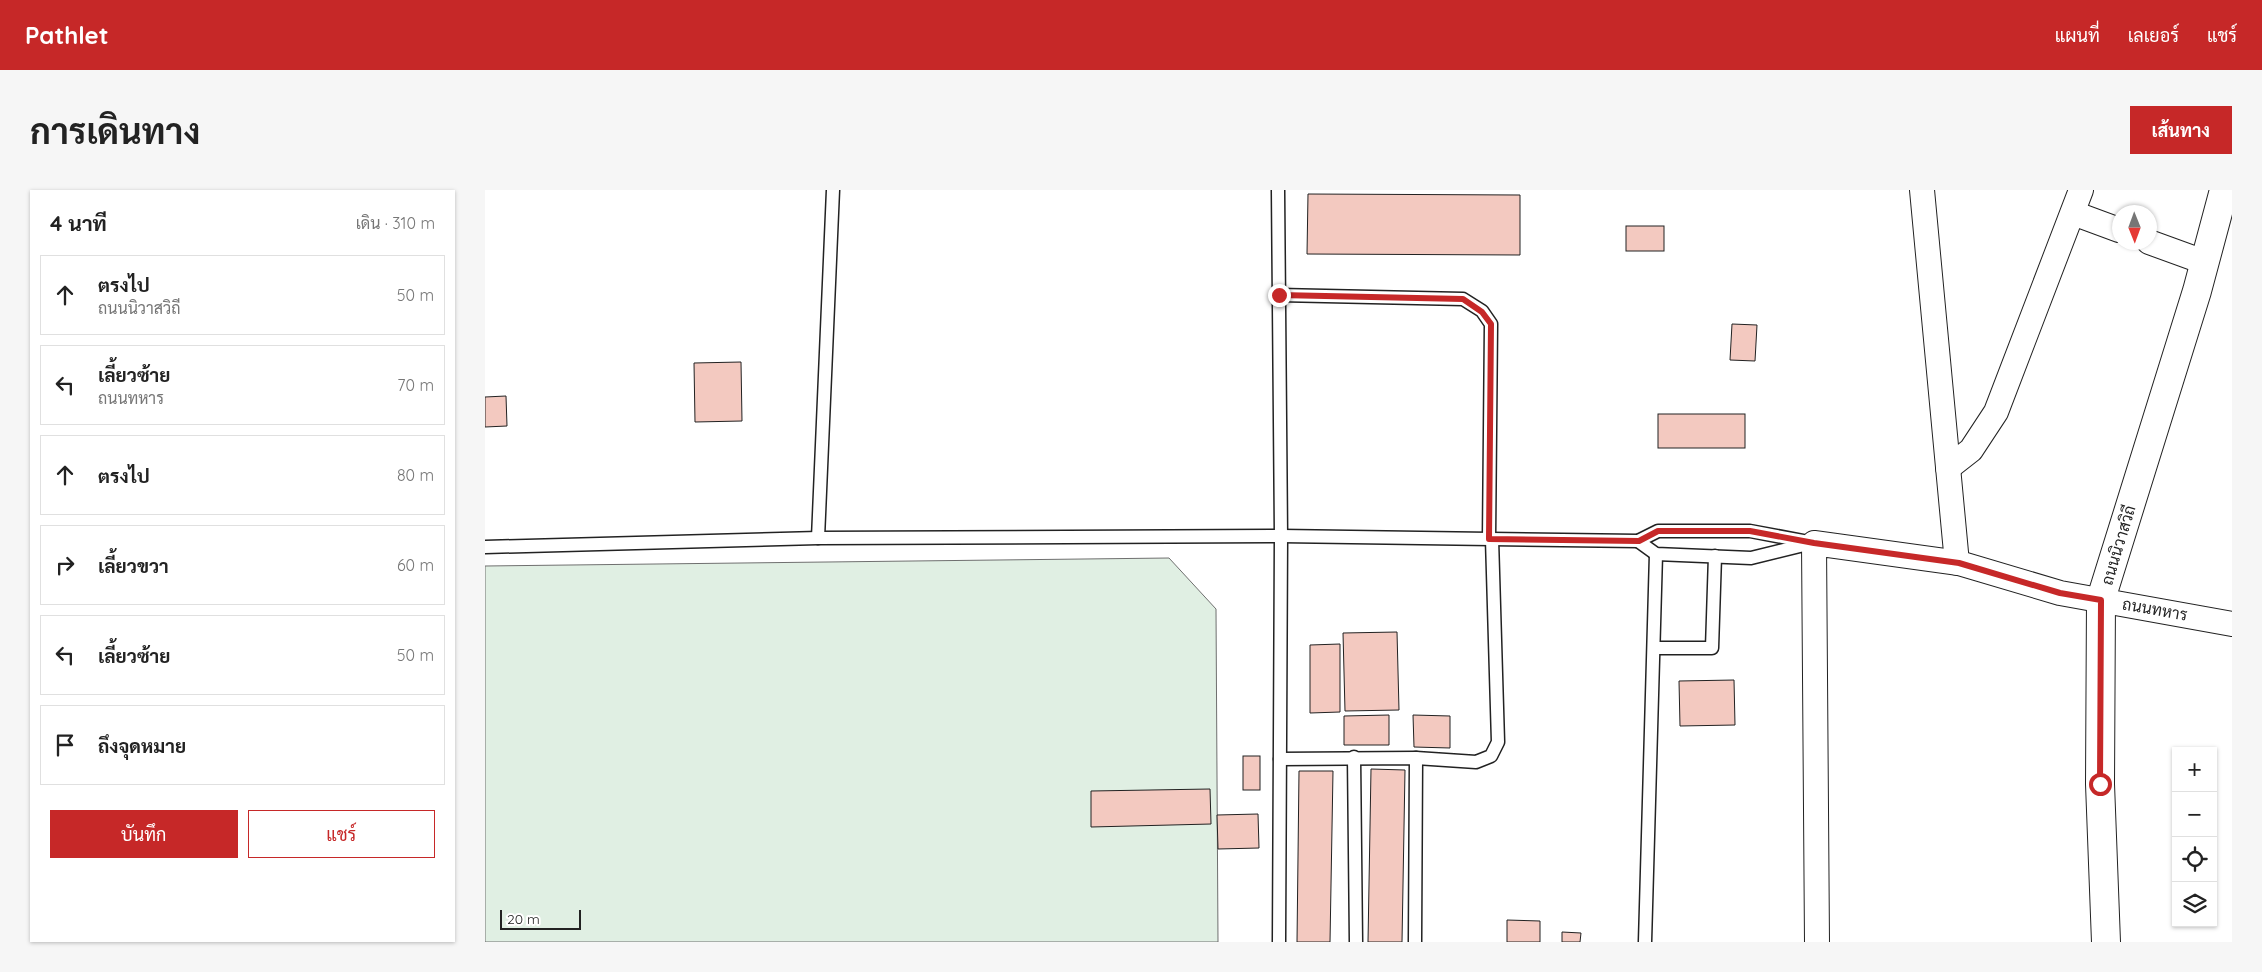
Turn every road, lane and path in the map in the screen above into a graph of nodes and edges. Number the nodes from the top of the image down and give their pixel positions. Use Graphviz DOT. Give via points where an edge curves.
graph roads {
  1 [pos="833,190"];
  2 [pos="1277,190"];
  3 [pos="1922,190"];
  4 [pos="2081,190"];
  5 [pos="2224,190"];
  6 [pos="2073,213"];
  7 [pos="2112,227"];
  8 [pos="2157,245"];
  9 [pos="2203,262"];
  10 [pos="1279,295"];
  11 [pos="1948,468"];
  12 [pos="1281,536"];
  13 [pos="818,538"];
  14 [pos="1490,539"];
  15 [pos="1639,541"];
  16 [pos="1814,543"];
  17 [pos="485,547"];
  18 [pos="1656,554"];
  19 [pos="1715,556"];
  20 [pos="1957,563"];
  21 [pos="2101,600"];
  22 [pos="2232,624"];
  23 [pos="1654,648"];
  24 [pos="1354,757"];
  25 [pos="1416,758"];
  26 [pos="1280,759"];
  27 [pos="1279,942"];
  28 [pos="1356,942"];
  29 [pos="1415,942"];
  30 [pos="1645,942"];
  31 [pos="1817,942"];
  32 [pos="2106,942"];
  1 -- 13 [label="lane"];
  2 -- 10 [label="lane"];
  3 -- 11 [label="street"];
  4 -- 6 [label="street"];
  5 -- 9 [label="main road, ถนนนิวาสวิถี"];
  6 -- 7 [label="street"];
  6 -- 11 [label="street" via="1996,412 1971,450"];
  8 -- 9 [label="street"];
  9 -- 21 [label="main road, ถนนนิวาสวิถี" via="2197,291"];
  10 -- 12 [label="lane"];
  10 -- 14 [label="lane" via="1463,299 1482,312 1491,324"];
  11 -- 20 [label="street"];
  12 -- 13 [label="lane"];
  12 -- 14 [label="lane"];
  12 -- 26 [label="lane"];
  13 -- 17 [label="lane"];
  14 -- 15 [label="lane"];
  14 -- 25 [label="lane" via="1498,742 1491,756 1476,762"];
  15 -- 16 [label="lane" via="1658,531 1741,531"];
  15 -- 18 [label="lane"];
  16 -- 19 [label="lane" via="1751,558"];
  16 -- 20 [label="street, ถนนทหาร"];
  16 -- 31 [label="street"];
  18 -- 19 [label="lane"];
  18 -- 23 [label="lane"];
  19 -- 23 [label="lane" via="1712,648"];
  20 -- 21 [label="street, ถนนทหาร" via="2060,593"];
  21 -- 22 [label="street, ถนนทหาร"];
  21 -- 32 [label="main road, ถนนนิวาสวิถี" via="2100,784"];
  23 -- 30 [label="lane"];
  24 -- 25 [label="lane"];
  24 -- 26 [label="lane"];
  24 -- 28 [label="lane"];
  25 -- 29 [label="lane"];
  26 -- 27 [label="lane"];
}
